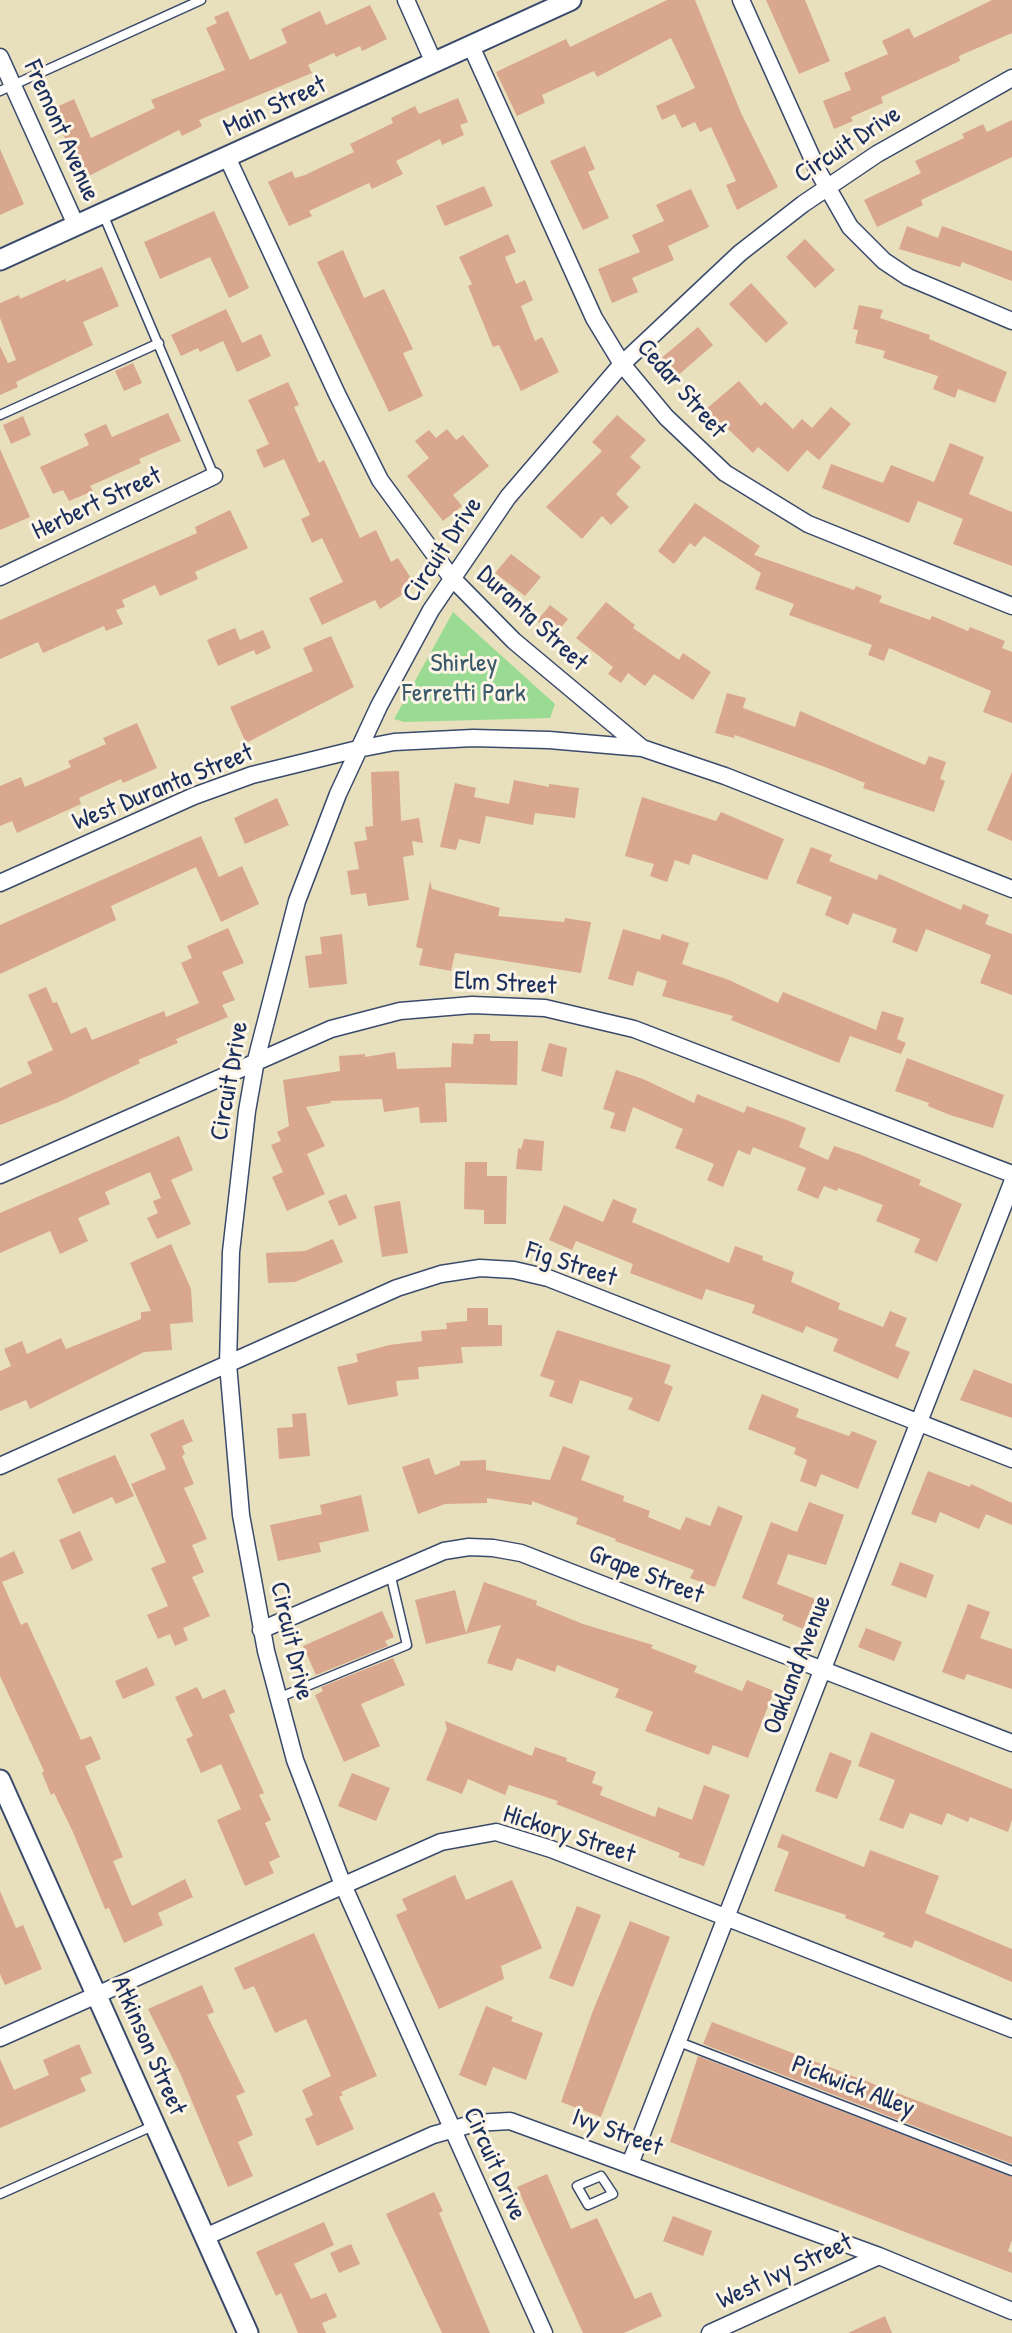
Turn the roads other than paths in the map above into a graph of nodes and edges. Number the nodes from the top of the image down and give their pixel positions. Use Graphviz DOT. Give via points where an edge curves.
graph roads {
  1 [pos="201,0"];
  2 [pos="406,0"];
  3 [pos="571,0"];
  4 [pos="741,0"];
  5 [pos="471,46"];
  6 [pos="0,57"];
  7 [pos="434,63"];
  8 [pos="1012,78"];
  9 [pos="6,88"];
  10 [pos="227,157"];
  11 [pos="826,187"];
  12 [pos="103,214"];
  13 [pos="76,225"];
  14 [pos="0,260"];
  15 [pos="1012,321"];
  16 [pos="159,343"];
  17 [pos="622,363"];
  18 [pos="0,415"];
  19 [pos="214,476"];
  20 [pos="0,577"];
  21 [pos="451,577"];
  22 [pos="1012,606"];
  23 [pos="642,748"];
  24 [pos="358,749"];
  25 [pos="0,883"];
  26 [pos="1012,889"];
  27 [pos="256,1060"];
  28 [pos="1012,1174"];
  29 [pos="0,1175"];
  30 [pos="1012,1183"];
  31 [pos="228,1364"];
  32 [pos="919,1423"];
  33 [pos="1012,1459"];
  34 [pos="0,1466"];
  35 [pos="390,1573"];
  36 [pos="261,1630"];
  37 [pos="822,1669"];
  38 [pos="278,1699"];
  39 [pos="1012,1744"];
  40 [pos="0,1780"];
  41 [pos="343,1885"];
  42 [pos="727,1917"];
  43 [pos="96,1995"];
  44 [pos="1012,2029"];
  45 [pos="0,2038"];
  46 [pos="679,2042"];
  47 [pos="155,2125"];
  48 [pos="452,2129"];
  49 [pos="610,2156"];
  50 [pos="630,2164"];
  51 [pos="1012,2171"];
  52 [pos="601,2176"];
  53 [pos="0,2194"];
  54 [pos="205,2236"];
  55 [pos="879,2256"];
  56 [pos="1012,2311"];
  57 [pos="248,2333"];
  58 [pos="544,2333"];
  59 [pos="710,2333"];
  1 -- 9 [label="lane"];
  2 -- 7 [label="street"];
  3 -- 5 [label="street, Main Street"];
  4 -- 11 [label="street"];
  5 -- 7 [label="street, Main Street"];
  5 -- 17 [label="street, Cedar Street" via="594,318"];
  6 -- 9 [label="street, Fremont Avenue"];
  7 -- 10 [label="street, Main Street"];
  8 -- 11 [label="street, Circuit Drive" via="911,132"];
  9 -- 13 [label="street, Fremont Avenue"];
  10 -- 12 [label="street, Main Street"];
  10 -- 21 [label="street, Duranta Street" via="368,458"];
  11 -- 15 [label="street" via="850,227 884,261 946,295"];
  11 -- 17 [label="street, Circuit Drive" via="740,253"];
  12 -- 13 [label="street, Main Street"];
  12 -- 16 [label="lane"];
  13 -- 14 [label="street, Main Street"];
  16 -- 18 [label="lane"];
  16 -- 19 [label="lane"];
  17 -- 21 [label="street, Circuit Drive" via="508,496"];
  17 -- 22 [label="street, Cedar Street" via="700,451 764,499 836,537"];
  19 -- 20 [label="street, Herbert Street"];
  21 -- 23 [label="street, Duranta Street" via="514,642"];
  21 -- 24 [label="street, Circuit Drive"];
  23 -- 24 [label="street, West Duranta Street" via="473,738"];
  23 -- 26 [label="street, Duranta Street"];
  24 -- 25 [label="street, West Duranta Street" via="253,775 194,796"];
  24 -- 27 [label="street, Circuit Drive" via="297,901"];
  27 -- 28 [label="street, Elm Street" via="331,1029 400,1011 472,1005 545,1008 635,1029"];
  27 -- 29 [label="street, Elm Street"];
  27 -- 31 [label="street, Circuit Drive" via="234,1227"];
  30 -- 32 [label="street, Oakland Avenue"];
  31 -- 32 [label="street, Fig Street" via="397,1288 480,1269 514,1270 548,1278"];
  31 -- 34 [label="street, Fig Street"];
  31 -- 36 [label="street, Circuit Drive" via="241,1515"];
  32 -- 33 [label="street, Fig Street"];
  32 -- 37 [label="street, Oakland Avenue"];
  35 -- 36 [label="street, Grape Street"];
  35 -- 37 [label="street, Grape Street" via="444,1551 469,1547 521,1553"];
  35 -- 38 [label="lane" via="407,1645"];
  36 -- 38 [label="street, Circuit Drive"];
  37 -- 39 [label="street, Grape Street"];
  37 -- 42 [label="street, Oakland Avenue"];
  38 -- 41 [label="street, Circuit Drive" via="313,1812"];
  40 -- 43 [label="street, Atkinson Street"];
  41 -- 42 [label="street, Hickory Street" via="441,1842 496,1832"];
  41 -- 43 [label="street, Hickory Street"];
  41 -- 48 [label="street, Circuit Drive"];
  42 -- 44 [label="street, Hickory Street"];
  42 -- 46 [label="street, Oakland Avenue"];
  43 -- 45 [label="street, Hickory Street"];
  43 -- 47 [label="street, Atkinson Street"];
  46 -- 50 [label="street, Oakland Avenue"];
  46 -- 51 [label="lane, Pickwick Alley"];
  47 -- 53 [label="lane"];
  47 -- 54 [label="street, Atkinson Street"];
  48 -- 49 [label="street, Ivy Street" via="484,2121 510,2121"];
  48 -- 54 [label="street, Ivy Street"];
  48 -- 58 [label="street, Circuit Drive"];
  49 -- 50 [label="street, Ivy Street"];
  49 -- 52 [label="lane"];
  50 -- 55 [label="street, Ivy Street"];
  54 -- 57 [label="street, Atkinson Street"];
  55 -- 56 [label="street, Ivy Street"];
  55 -- 59 [label="street, West Ivy Street"];
}
